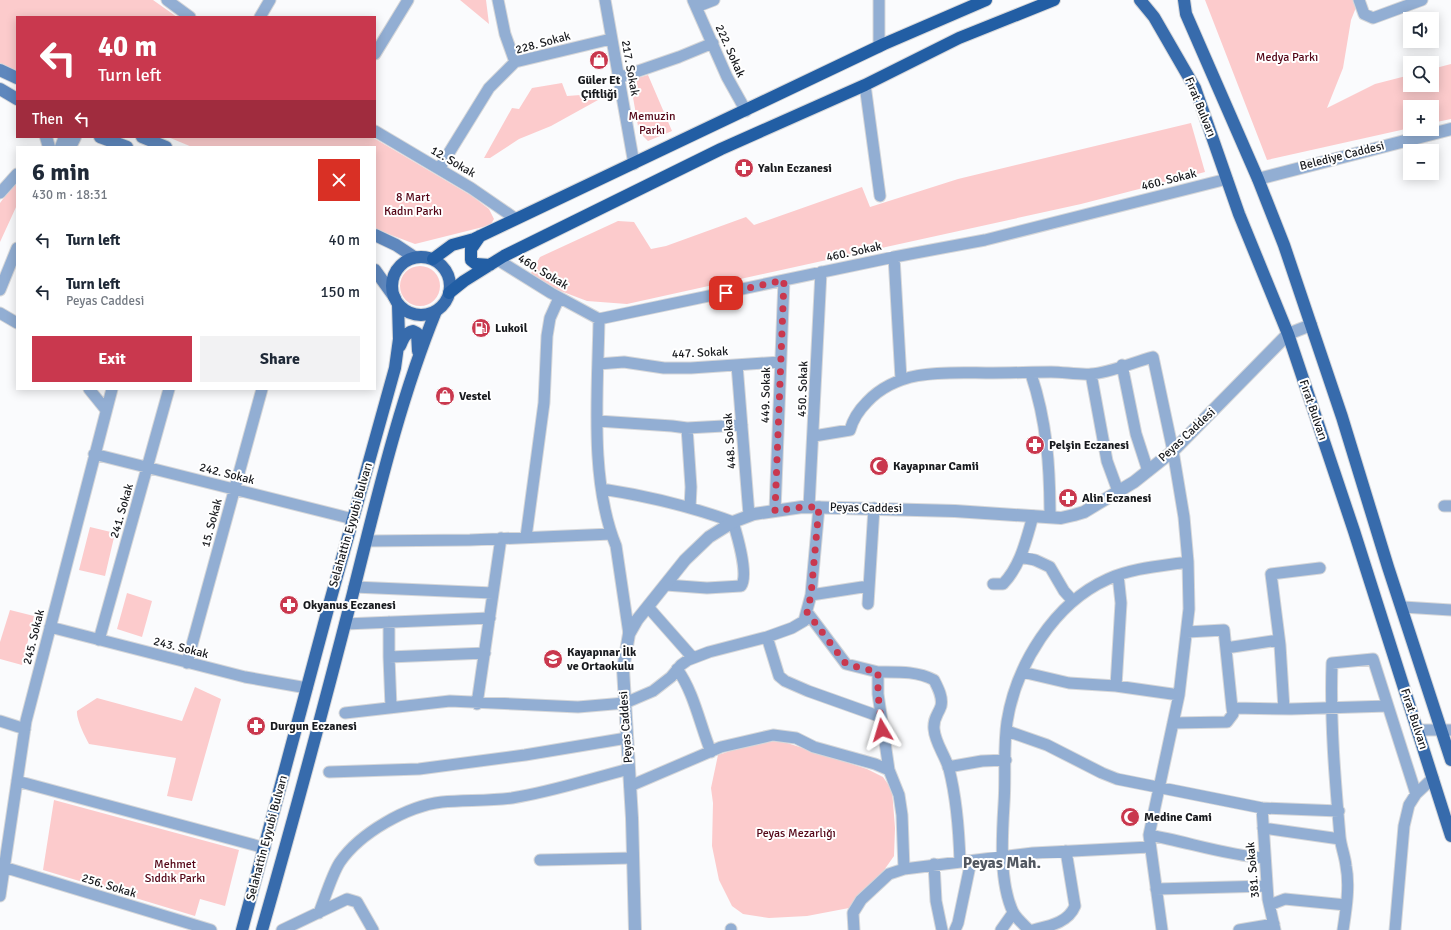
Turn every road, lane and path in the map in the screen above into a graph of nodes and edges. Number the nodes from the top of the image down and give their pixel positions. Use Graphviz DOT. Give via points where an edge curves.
graph roads {
  1 [pos="167,0"];
  2 [pos="270,0"];
  3 [pos="408,0"];
  4 [pos="498,0"];
  5 [pos="605,0"];
  6 [pos="714,0"];
  7 [pos="879,0"];
  8 [pos="986,0"];
  9 [pos="1054,0"];
  10 [pos="1140,0"];
  11 [pos="1184,0"];
  12 [pos="1359,0"];
  13 [pos="1422,0"];
  14 [pos="694,4"];
  15 [pos="189,16"];
  16 [pos="261,16"];
  17 [pos="612,38"];
  18 [pos="713,43"];
  19 [pos="879,47"];
  20 [pos="376,52"];
  21 [pos="515,62"];
  22 [pos="0,70"];
  23 [pos="16,78"];
  24 [pos="618,78"];
  25 [pos="865,85"];
  26 [pos="0,90"];
  27 [pos="16,98"];
  28 [pos="746,111"];
  29 [pos="1451,129"];
  30 [pos="376,132"];
  31 [pos="103,138"];
  32 [pos="144,138"];
  33 [pos="123,146"];
  34 [pos="164,146"];
  35 [pos="634,164"];
  36 [pos="439,169"];
  37 [pos="16,175"];
  38 [pos="1227,179"];
  39 [pos="1258,179"];
  40 [pos="0,193"];
  41 [pos="880,196"];
  42 [pos="516,219"];
  43 [pos="376,235"];
  44 [pos="480,236"];
  45 [pos="16,250"];
  46 [pos="414,257"];
  47 [pos="894,257"];
  48 [pos="433,259"];
  49 [pos="494,263"];
  50 [pos="376,271"];
  51 [pos="821,272"];
  52 [pos="784,280"];
  53 [pos="0,290"];
  54 [pos="449,293"];
  55 [pos="559,298"];
  56 [pos="396,301"];
  57 [pos="436,311"];
  58 [pos="0,313"];
  59 [pos="599,319"];
  60 [pos="16,322"];
  61 [pos="1311,325"];
  62 [pos="1288,334"];
  63 [pos="397,351"];
  64 [pos="418,356"];
  65 [pos="780,362"];
  66 [pos="598,364"];
  67 [pos="737,365"];
  68 [pos="1122,366"];
  69 [pos="1031,374"];
  70 [pos="1091,374"];
  71 [pos="901,379"];
  72 [pos="90,390"];
  73 [pos="112,390"];
  74 [pos="169,390"];
  75 [pos="262,390"];
  76 [pos="106,410"];
  77 [pos="598,421"];
  78 [pos="742,425"];
  79 [pos="687,428"];
  80 [pos="814,436"];
  81 [pos="1173,451"];
  82 [pos="94,454"];
  83 [pos="148,467"];
  84 [pos="1148,471"];
  85 [pos="602,489"];
  86 [pos="234,490"];
  87 [pos="1118,491"];
  88 [pos="814,507"];
  89 [pos="690,508"];
  90 [pos="874,508"];
  91 [pos="775,511"];
  92 [pos="749,515"];
  93 [pos="1033,516"];
  94 [pos="1050,517"];
  95 [pos="353,519"];
  96 [pos="733,522"];
  97 [pos="611,534"];
  98 [pos="526,537"];
  99 [pos="501,538"];
  100 [pos="366,541"];
  101 [pos="1020,557"];
  102 [pos="1188,562"];
  103 [pos="1320,568"];
  104 [pos="1118,575"];
  105 [pos="993,584"];
  106 [pos="666,585"];
  107 [pos="869,586"];
  108 [pos="354,587"];
  109 [pos="493,593"];
  110 [pos="811,595"];
  111 [pos="1073,601"];
  112 [pos="868,604"];
  113 [pos="648,607"];
  114 [pos="1402,608"];
  115 [pos="1451,610"];
  116 [pos="807,612"];
  117 [pos="490,618"];
  118 [pos="389,622"];
  119 [pos="345,624"];
  120 [pos="50,627"];
  121 [pos="1186,632"];
  122 [pos="629,634"];
  123 [pos="767,637"];
  124 [pos="99,640"];
  125 [pos="1279,640"];
  126 [pos="1226,648"];
  127 [pos="485,653"];
  128 [pos="389,657"];
  129 [pos="693,658"];
  130 [pos="187,663"];
  131 [pos="677,669"];
  132 [pos="878,672"];
  133 [pos="1022,672"];
  134 [pos="1116,686"];
  135 [pos="307,688"];
  136 [pos="1179,695"];
  137 [pos="625,703"];
  138 [pos="477,704"];
  139 [pos="1388,706"];
  140 [pos="391,707"];
  141 [pos="1232,708"];
  142 [pos="1331,708"];
  143 [pos="1284,709"];
  144 [pos="345,713"];
  145 [pos="881,717"];
  146 [pos="0,721"];
  147 [pos="1173,723"];
  148 [pos="25,728"];
  149 [pos="1418,730"];
  150 [pos="1446,730"];
  151 [pos="1006,732"];
  152 [pos="627,738"];
  153 [pos="711,752"];
  154 [pos="1006,760"];
  155 [pos="1451,760"];
  156 [pos="948,767"];
  157 [pos="629,769"];
  158 [pos="889,770"];
  159 [pos="329,772"];
  160 [pos="1433,778"];
  161 [pos="18,781"];
  162 [pos="630,786"];
  163 [pos="1159,787"];
  164 [pos="1416,794"];
  165 [pos="1262,808"];
  166 [pos="1339,812"];
  167 [pos="1263,828"];
  168 [pos="1149,835"];
  169 [pos="1451,836"];
  170 [pos="1340,839"];
  171 [pos="1150,847"];
  172 [pos="265,848"];
  173 [pos="1066,851"];
  174 [pos="1002,857"];
  175 [pos="633,858"];
  176 [pos="1264,858"];
  177 [pos="540,860"];
  178 [pos="966,862"];
  179 [pos="934,864"];
  180 [pos="2,867"];
  181 [pos="904,869"];
  182 [pos="1267,886"];
  183 [pos="1156,889"];
  184 [pos="0,896"];
  185 [pos="1270,904"];
  186 [pos="1346,905"];
  187 [pos="319,913"];
  188 [pos="1013,913"];
  189 [pos="1275,927"];
  190 [pos="211,930"];
  191 [pos="242,930"];
  192 [pos="262,930"];
  193 [pos="282,930"];
  194 [pos="373,930"];
  195 [pos="635,930"];
  196 [pos="854,930"];
  197 [pos="942,930"];
  198 [pos="955,930"];
  199 [pos="1001,930"];
  200 [pos="1029,930"];
  201 [pos="1033,930"];
  202 [pos="1162,930"];
  203 [pos="1239,930"];
  204 [pos="1344,930"];
  205 [pos="1396,930"];
  1 -- 15 [label="street"];
  2 -- 16 [label="street"];
  3 -- 20 [label="street"];
  4 -- 21 [label="street" via="505,34"];
  5 -- 17 [label="street, 217. Sokak"];
  6 -- 14 [label="street"];
  7 -- 19 [label="street"];
  8 -- 19 [label="highway"];
  9 -- 25 [label="highway" via="959,38"];
  10 -- 38 [label="main road, Fırat Bulvarı" via="1154,17 1195,88"];
  11 -- 39 [label="main road, Fırat Bulvarı" via="1186,14"];
  12 -- 13 [label="street" via="1364,14 1373,18"];
  14 -- 18 [label="street, 222. Sokak"];
  17 -- 21 [label="street, 228. Sokak"];
  17 -- 24 [label="street, 217. Sokak"];
  18 -- 24 [label="street"];
  18 -- 28 [label="street, 222. Sokak" via="727,77"];
  19 -- 28 [label="highway"];
  21 -- 36 [label="street, 228. Sokak" via="489,88"];
  22 -- 23 [label="main road"];
  24 -- 35 [label="street, 217. Sokak"];
  25 -- 41 [label="street"];
  25 -- 49 [label="highway" via="721,149"];
  26 -- 27 [label="main road"];
  28 -- 35 [label="highway"];
  29 -- 39 [label="street, Belediye Caddesi"];
  30 -- 36 [label="street, 12. Sokak"];
  31 -- 33 [label="main road"];
  32 -- 34 [label="main road"];
  35 -- 42 [label="highway"];
  36 -- 42 [label="street, 12. Sokak"];
  37 -- 40 [label="street"];
  38 -- 47 [label="street, 460. Sokak" via="985,240"];
  38 -- 62 [label="main road, Fırat Bulvarı"];
  39 -- 61 [label="main road, Fırat Bulvarı"];
  42 -- 44 [label="highway"];
  43 -- 46 [label="main road"];
  44 -- 48 [label="highway" via="452,245"];
  44 -- 49 [label="highway" via="471,249 471,260 476,264"];
  45 -- 53 [label="street"];
  46 -- 48 [label="main road"];
  46 -- 56 [label="main road" via="402,264 394,274 392,283"];
  47 -- 51 [label="street, 460. Sokak"];
  47 -- 71 [label="street"];
  48 -- 54 [label="main road" via="445,270 450,285"];
  49 -- 54 [label="highway" via="464,280"];
  49 -- 55 [label="street, 460. Sokak"];
  50 -- 56 [label="main road"];
  51 -- 52 [label="street, 460. Sokak"];
  51 -- 80 [label="street, 450. Sokak"];
  52 -- 59 [label="street, 460. Sokak"];
  52 -- 65 [label="street, 449. Sokak"];
  54 -- 57 [label="main road"];
  55 -- 59 [label="street, 460. Sokak"];
  55 -- 98 [label="street" via="550,318 547,336 544,403"];
  56 -- 57 [label="main road" via="412,313 428,314"];
  56 -- 63 [label="main road, Selahattin Eyyubi Bulvarı"];
  57 -- 64 [label="main road, Selahattin Eyyubi Bulvarı"];
  58 -- 60 [label="street"];
  59 -- 66 [label="street"];
  61 -- 62 [label="street, Peyas Caddesi"];
  61 -- 114 [label="main road, Fırat Bulvarı"];
  62 -- 81 [label="street, Peyas Caddesi"];
  62 -- 149 [label="main road, Fırat Bulvarı"];
  63 -- 64 [label="main road" via="408,332 413,331 417,333"];
  63 -- 95 [label="main road, Selahattin Eyyubi Bulvarı" via="395,368"];
  64 -- 100 [label="main road, Selahattin Eyyubi Bulvarı" via="394,432"];
  65 -- 67 [label="street, 447. Sokak"];
  65 -- 91 [label="street, 449. Sokak"];
  66 -- 67 [label="street, 447. Sokak" via="624,362 664,368"];
  66 -- 77 [label="street"];
  67 -- 78 [label="street, 448. Sokak"];
  68 -- 70 [label="street"];
  68 -- 81 [label="street" via="1153,357"];
  68 -- 84 [label="street" via="1136,434"];
  69 -- 70 [label="street"];
  69 -- 71 [label="street" via="946,372"];
  69 -- 94 [label="street" via="1038,393 1048,441"];
  70 -- 87 [label="street" via="1107,461"];
  71 -- 80 [label="street" via="883,387 874,395 856,417 850,430"];
  72 -- 76 [label="street"];
  73 -- 76 [label="street, 245. Sokak"];
  74 -- 83 [label="street, 241. Sokak"];
  75 -- 86 [label="street, 15. Sokak"];
  76 -- 82 [label="street, 245. Sokak"];
  77 -- 79 [label="street"];
  77 -- 85 [label="street"];
  78 -- 79 [label="street"];
  78 -- 92 [label="street, 448. Sokak"];
  79 -- 89 [label="street"];
  80 -- 88 [label="street, 450. Sokak"];
  81 -- 84 [label="street, Peyas Caddesi"];
  81 -- 102 [label="street" via="1184,517"];
  82 -- 83 [label="street, 242. Sokak"];
  82 -- 120 [label="street, 245. Sokak"];
  83 -- 86 [label="street, 242. Sokak"];
  83 -- 124 [label="street, 241. Sokak"];
  84 -- 87 [label="street, Peyas Caddesi"];
  85 -- 89 [label="street" via="653,497"];
  85 -- 97 [label="street"];
  86 -- 95 [label="street, 242. Sokak"];
  86 -- 130 [label="street, 15. Sokak"];
  87 -- 94 [label="street, Peyas Caddesi" via="1084,512 1061,518"];
  88 -- 90 [label="street, Peyas Caddesi"];
  88 -- 91 [label="street, Peyas Caddesi"];
  88 -- 110 [label="street, 450. Sokak"];
  89 -- 96 [label="street"];
  90 -- 93 [label="street, Peyas Caddesi"];
  90 -- 107 [label="street"];
  91 -- 92 [label="street, Peyas Caddesi"];
  92 -- 96 [label="street, Peyas Caddesi"];
  93 -- 94 [label="street, Peyas Caddesi"];
  93 -- 101 [label="street"];
  95 -- 135 [label="main road, Selahattin Eyyubi Bulvarı"];
  96 -- 106 [label="street, Peyas Caddesi" via="709,537 685,560"];
  96 -- 106 [label="street" via="742,558 744,583 741,586 707,588"];
  97 -- 98 [label="street"];
  97 -- 122 [label="street" via="616,546"];
  98 -- 99 [label="street"];
  99 -- 100 [label="street"];
  99 -- 109 [label="street"];
  100 -- 108 [label="main road, Selahattin Eyyubi Bulvarı"];
  101 -- 105 [label="street" via="1003,584"];
  101 -- 111 [label="street" via="1050,567"];
  102 -- 104 [label="street"];
  102 -- 121 [label="street" via="1189,609"];
  103 -- 125 [label="street" via="1271,574"];
  104 -- 111 [label="street" via="1090,587"];
  104 -- 134 [label="street" via="1120,603"];
  106 -- 113 [label="street, Peyas Caddesi"];
  107 -- 110 [label="street"];
  107 -- 112 [label="street"];
  108 -- 109 [label="street"];
  108 -- 119 [label="main road, Selahattin Eyyubi Bulvarı"];
  109 -- 117 [label="street"];
  110 -- 116 [label="street, 450. Sokak"];
  111 -- 133 [label="street" via="1049,627"];
  113 -- 122 [label="street, Peyas Caddesi"];
  113 -- 129 [label="street"];
  114 -- 115 [label="street"];
  114 -- 150 [label="main road, Fırat Bulvarı"];
  116 -- 123 [label="street" via="800,625"];
  116 -- 132 [label="street" via="846,664"];
  117 -- 118 [label="street"];
  117 -- 127 [label="street"];
  118 -- 119 [label="street"];
  118 -- 128 [label="street"];
  119 -- 192 [label="main road, Selahattin Eyyubi Bulvarı"];
  120 -- 124 [label="street, 243. Sokak"];
  120 -- 148 [label="street, 245. Sokak"];
  121 -- 126 [label="street" via="1224,630"];
  121 -- 136 [label="street"];
  122 -- 137 [label="street, Peyas Caddesi" via="623,669"];
  123 -- 129 [label="street"];
  123 -- 145 [label="street" via="779,676 785,681"];
  124 -- 130 [label="street, 243. Sokak"];
  125 -- 126 [label="street"];
  125 -- 143 [label="street"];
  126 -- 141 [label="street"];
  127 -- 128 [label="street"];
  127 -- 138 [label="street"];
  128 -- 140 [label="street"];
  129 -- 131 [label="street"];
  130 -- 135 [label="street, 243. Sokak" via="244,677"];
  131 -- 137 [label="street" via="653,691"];
  131 -- 153 [label="street" via="691,696 700,728"];
  132 -- 145 [label="street"];
  132 -- 156 [label="street" via="909,672 925,675 934,680 941,698 935,715 934,729"];
  133 -- 134 [label="street" via="1069,684"];
  133 -- 151 [label="street" via="1010,705"];
  134 -- 136 [label="street"];
  135 -- 172 [label="main road, Selahattin Eyyubi Bulvarı"];
  136 -- 147 [label="street"];
  137 -- 138 [label="street" via="578,707"];
  137 -- 152 [label="street, Peyas Caddesi"];
  138 -- 140 [label="street" via="450,701"];
  139 -- 142 [label="street"];
  139 -- 142 [label="street" via="1373,659 1332,663"];
  139 -- 164 [label="street"];
  140 -- 144 [label="street"];
  141 -- 143 [label="street"];
  141 -- 147 [label="street" via="1233,714 1227,722"];
  142 -- 143 [label="street"];
  142 -- 166 [label="street"];
  145 -- 158 [label="street"];
  146 -- 148 [label="street"];
  147 -- 163 [label="street"];
  148 -- 161 [label="street, 245. Sokak"];
  149 -- 150 [label="street"];
  149 -- 160 [label="main road, Fırat Bulvarı"];
  150 -- 155 [label="main road, Fırat Bulvarı"];
  151 -- 154 [label="street"];
  151 -- 163 [label="street" via="1047,745 1102,774"];
  152 -- 157 [label="street, Peyas Caddesi"];
  152 -- 159 [label="street" via="419,768"];
  153 -- 158 [label="street" via="744,740 773,735 785,736"];
  153 -- 162 [label="street"];
  154 -- 156 [label="street"];
  154 -- 174 [label="street"];
  156 -- 178 [label="street"];
  157 -- 162 [label="street, Peyas Caddesi"];
  157 -- 187 [label="street" via="524,796 440,802 402,815 363,836 340,863"];
  158 -- 181 [label="street" via="899,795"];
  160 -- 164 [label="street"];
  160 -- 169 [label="main road, Fırat Bulvarı"];
  161 -- 172 [label="street"];
  161 -- 180 [label="street, 245. Sokak"];
  162 -- 175 [label="street, Peyas Caddesi"];
  163 -- 165 [label="street"];
  163 -- 168 [label="street"];
  164 -- 205 [label="street" via="1409,805 1404,826"];
  165 -- 166 [label="street"];
  165 -- 167 [label="street, 381. Sokak"];
  166 -- 170 [label="street"];
  167 -- 170 [label="street"];
  167 -- 176 [label="street, 381. Sokak"];
  168 -- 171 [label="street"];
  168 -- 176 [label="street" via="1223,852"];
  170 -- 186 [label="street" via="1346,866"];
  171 -- 173 [label="street"];
  171 -- 183 [label="street"];
  172 -- 191 [label="main road, Selahattin Eyyubi Bulvarı"];
  173 -- 174 [label="street"];
  173 -- 201 [label="street" via="1075,906 1072,913 1058,923"];
  174 -- 178 [label="street"];
  174 -- 188 [label="street"];
  175 -- 177 [label="street"];
  175 -- 195 [label="street, Peyas Caddesi"];
  176 -- 182 [label="street, 381. Sokak"];
  178 -- 179 [label="street"];
  178 -- 198 [label="street"];
  179 -- 181 [label="street"];
  179 -- 197 [label="street" via="936,901"];
  180 -- 184 [label="street, 245. Sokak"];
  180 -- 190 [label="street, 256. Sokak"];
  181 -- 196 [label="street" via="889,874 861,900 853,913"];
  182 -- 183 [label="street"];
  182 -- 185 [label="street, 381. Sokak"];
  183 -- 202 [label="street"];
  185 -- 186 [label="street" via="1285,899"];
  185 -- 189 [label="street, 381. Sokak"];
  186 -- 204 [label="street"];
  187 -- 193 [label="street"];
  187 -- 194 [label="street" via="341,901 357,902"];
  188 -- 199 [label="street"];
  188 -- 200 [label="street"];
  189 -- 203 [label="street"];
}
